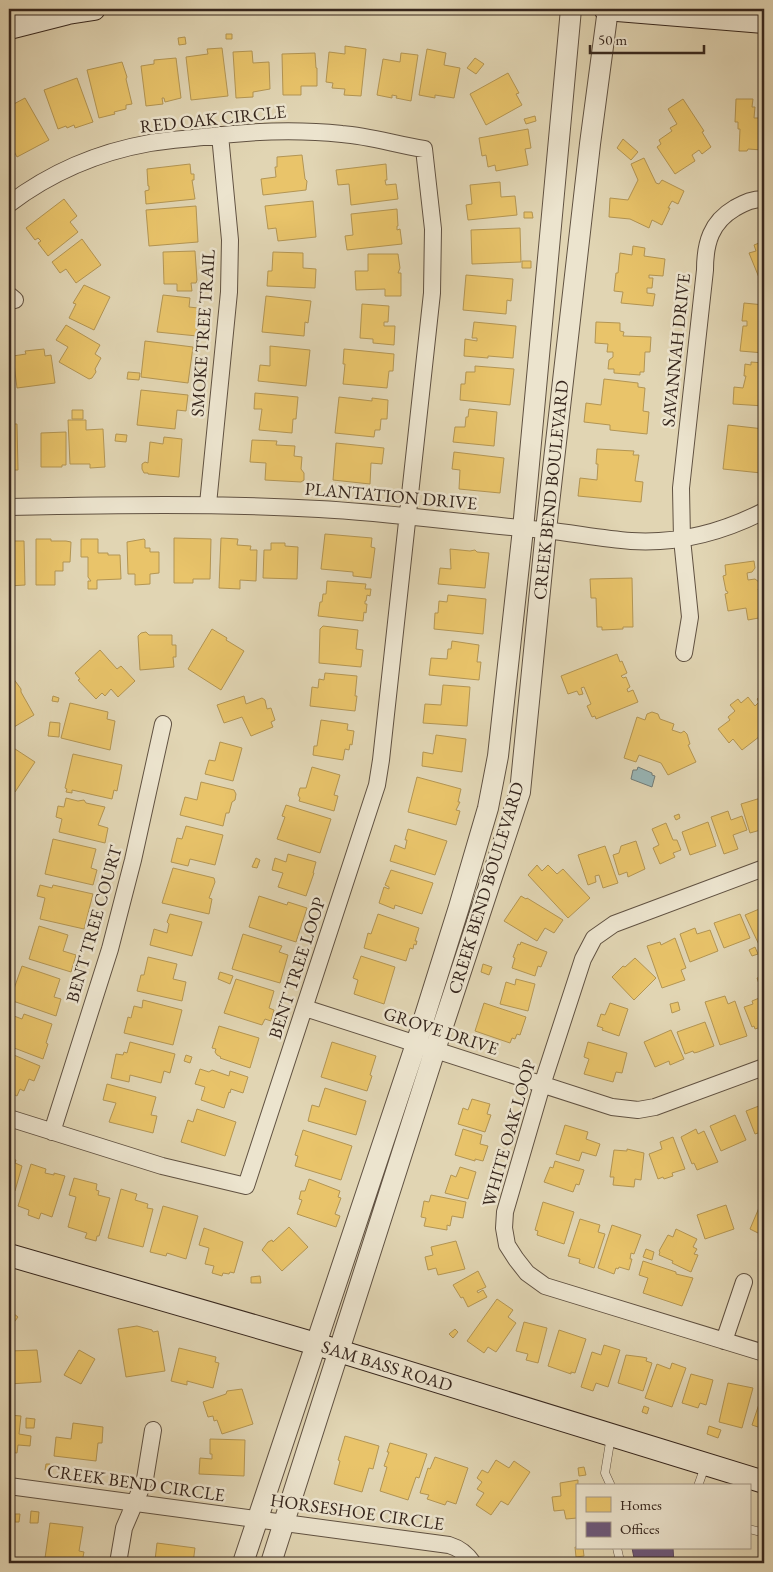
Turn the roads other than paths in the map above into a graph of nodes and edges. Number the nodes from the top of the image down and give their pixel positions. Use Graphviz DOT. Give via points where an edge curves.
graph roads {
  1 [pos="94,9"];
  2 [pos="570,9"];
  3 [pos="607,9"];
  4 [pos="764,22"];
  5 [pos="9,28"];
  6 [pos="220,135"];
  7 [pos="764,199"];
  8 [pos="9,204"];
  9 [pos="208,504"];
  10 [pos="9,507"];
  11 [pos="764,511"];
  12 [pos="408,516"];
  13 [pos="523,529"];
  14 [pos="546,530"];
  15 [pos="682,539"];
  16 [pos="684,653"];
  17 [pos="163,724"];
  18 [pos="764,868"];
  19 [pos="305,1008"];
  20 [pos="416,1044"];
  21 [pos="435,1050"];
  22 [pos="764,1067"];
  23 [pos="542,1085"];
  24 [pos="9,1118"];
  25 [pos="52,1132"];
  26 [pos="9,1255"];
  27 [pos="744,1282"];
  28 [pos="724,1341"];
  29 [pos="316,1344"];
  30 [pos="338,1351"];
  31 [pos="764,1354"];
  32 [pos="153,1430"];
  33 [pos="611,1434"];
  34 [pos="706,1464"];
  35 [pos="764,1482"];
  36 [pos="610,1484"];
  37 [pos="699,1484"];
  38 [pos="9,1486"];
  39 [pos="135,1502"];
  40 [pos="258,1519"];
  41 [pos="284,1523"];
  42 [pos="750,1529"];
  43 [pos="764,1533"];
  44 [pos="617,1550"];
  45 [pos="118,1563"];
  46 [pos="243,1563"];
  47 [pos="272,1563"];
  48 [pos="473,1563"];
  49 [pos="619,1563"];
  1 -- 5 [label="main road"];
  2 -- 13 [label="street, CREEK BEND BOULEVARD"];
  3 -- 4 [label="main road"];
  3 -- 14 [label="street, CREEK BEND BOULEVARD"];
  6 -- 8 [label="street, RED OAK CIRCLE" via="151,143 99,156 52,176"];
  6 -- 9 [label="street, SMOKE TREE TRAIL" via="230,240 230,292"];
  6 -- 12 [label="street, RED OAK CIRCLE" via="303,131 344,134 424,149 434,268"];
  7 -- 15 [label="street, SAVANNAH DRIVE" via="751,199 725,214 709,238 705,254 681,488"];
  9 -- 10 [label="street, PLANTATION DRIVE"];
  9 -- 12 [label="street, PLANTATION DRIVE"];
  11 -- 15 [label="street, PLANTATION DRIVE" via="708,534"];
  12 -- 13 [label="street, PLANTATION DRIVE"];
  12 -- 19 [label="street, BENT TREE LOOP" via="376,785"];
  13 -- 14 [label="street, PLANTATION DRIVE"];
  13 -- 20 [label="street, CREEK BEND BOULEVARD" via="498,756 488,808"];
  14 -- 15 [label="street, PLANTATION DRIVE" via="632,541"];
  14 -- 21 [label="street, CREEK BEND BOULEVARD" via="520,792"];
  15 -- 16 [label="street, SAVANNAH DRIVE" via="690,617"];
  17 -- 25 [label="street, BENT TREE COURT" via="110,949"];
  18 -- 23 [label="street, WHITE OAK LOOP" via="622,920 594,938 583,959"];
  19 -- 20 [label="street, GROVE DRIVE"];
  19 -- 25 [label="street, BENT TREE LOOP" via="246,1186 162,1166"];
  20 -- 21 [label="street, GROVE DRIVE"];
  20 -- 29 [label="street, CREEK BEND BOULEVARD"];
  21 -- 23 [label="street, GROVE DRIVE"];
  21 -- 30 [label="street, CREEK BEND BOULEVARD"];
  22 -- 23 [label="street, GROVE DRIVE" via="655,1107 638,1110 612,1107"];
  23 -- 28 [label="street, WHITE OAK LOOP" via="504,1212 507,1245 516,1259 527,1273 553,1289"];
  24 -- 25 [label="street, BENT TREE LOOP"];
  26 -- 29 [label="main road, SAM BASS ROAD"];
  27 -- 28 [label="street"];
  28 -- 31 [label="street, WHITE OAK LOOP"];
  29 -- 30 [label="main road, SAM BASS ROAD"];
  29 -- 40 [label="street, CREEK BEND BOULEVARD"];
  30 -- 33 [label="main road, SAM BASS ROAD"];
  30 -- 41 [label="street, CREEK BEND BOULEVARD"];
  32 -- 39 [label="street" via="145,1479"];
  33 -- 34 [label="main road, SAM BASS ROAD"];
  33 -- 36 [label="lane" via="605,1473"];
  34 -- 35 [label="main road, SAM BASS ROAD"];
  34 -- 37 [label="lane"];
  38 -- 39 [label="street, CREEK BEND CIRCLE"];
  39 -- 40 [label="street, CREEK BEND CIRCLE"];
  39 -- 45 [label="street" via="124,1528"];
  40 -- 41 [label="street, HORSESHOE CIRCLE"];
  40 -- 46 [label="street, CREEK BEND BOULEVARD"];
  41 -- 47 [label="street, CREEK BEND BOULEVARD"];
  41 -- 48 [label="street, HORSESHOE CIRCLE" via="448,1545 458,1548"];
  42 -- 43 [label="lane"];
  44 -- 49 [label="lane"];
}
